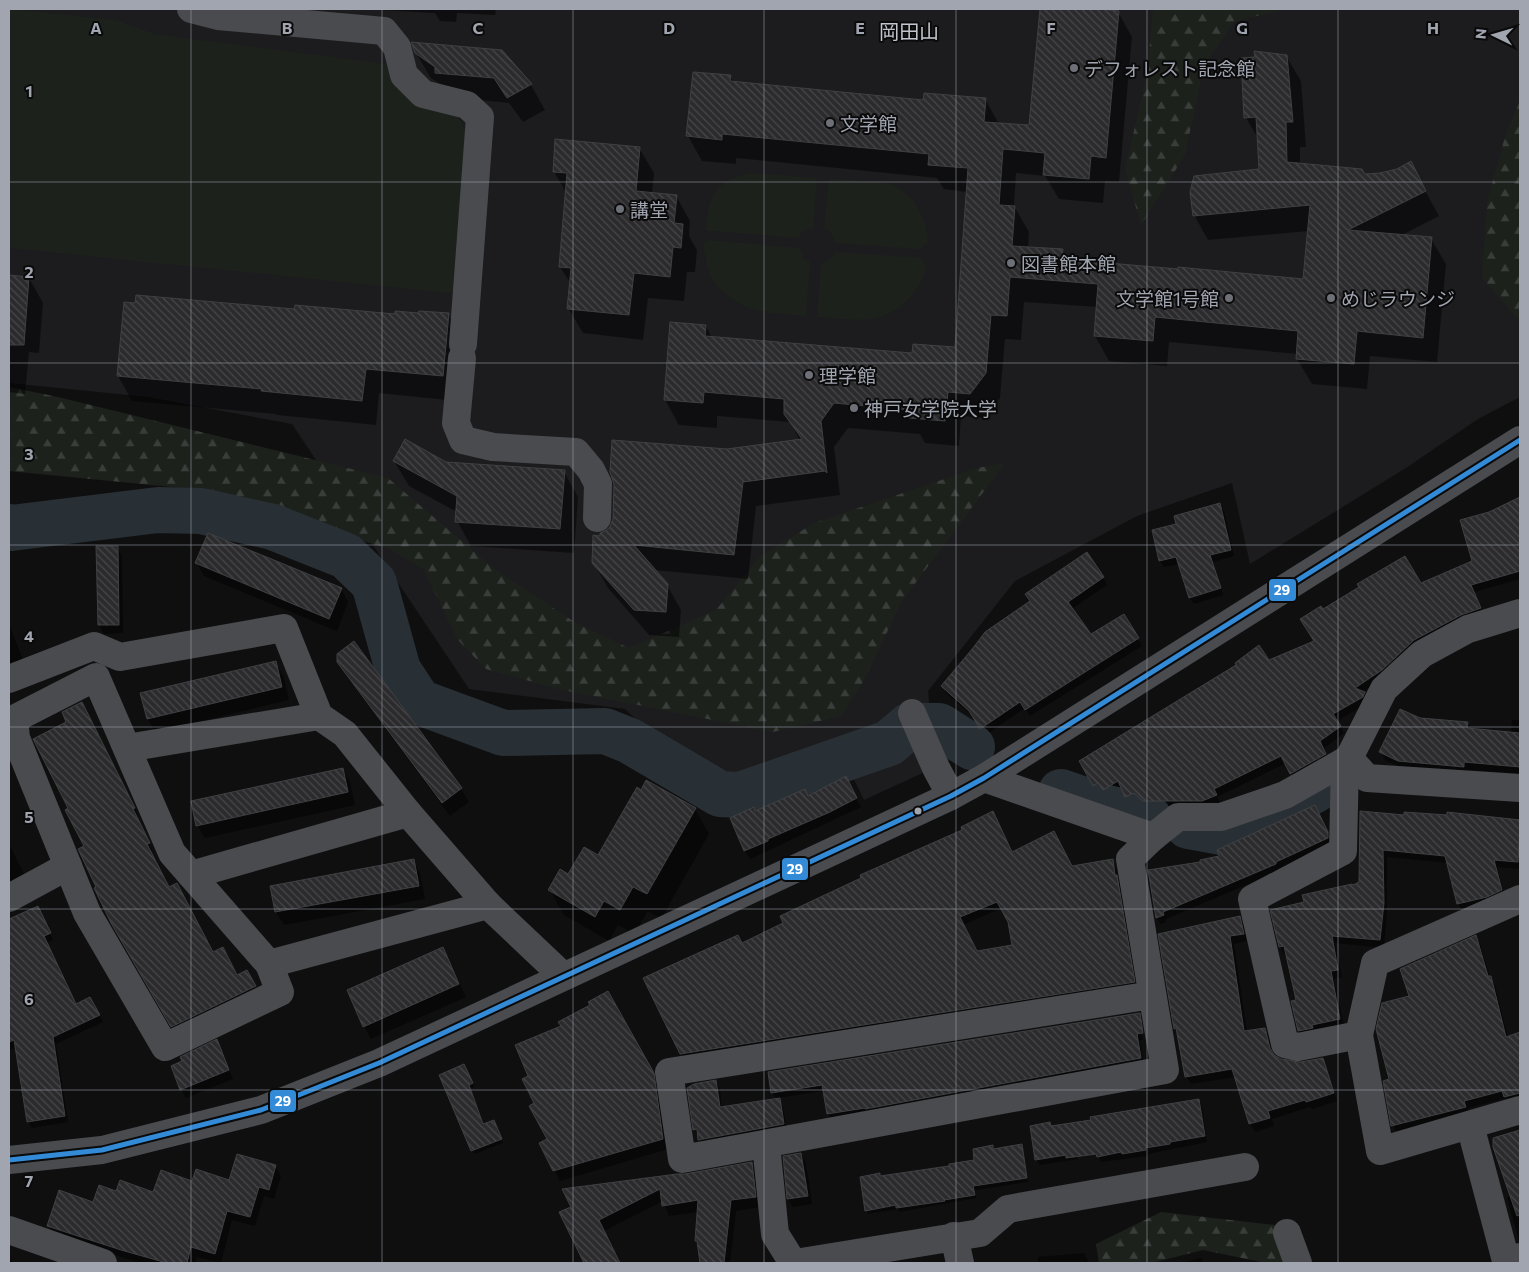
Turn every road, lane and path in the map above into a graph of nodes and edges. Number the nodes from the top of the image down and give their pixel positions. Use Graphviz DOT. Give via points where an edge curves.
graph roads {
  1 [pos="190,9"];
  2 [pos="219,13"];
  3 [pos="1520,440"];
  4 [pos="598,518"];
  5 [pos="1520,613"];
  6 [pos="9,679"];
  7 [pos="912,713"];
  8 [pos="319,716"];
  9 [pos="11,719"];
  10 [pos="127,748"];
  11 [pos="1347,760"];
  12 [pos="984,778"];
  13 [pos="1520,788"];
  14 [pos="951,796"];
  15 [pos="408,813"];
  16 [pos="1153,836"];
  17 [pos="68,866"];
  18 [pos="191,875"];
  19 [pos="9,898"];
  20 [pos="1520,899"];
  21 [pos="488,905"];
  22 [pos="269,964"];
  23 [pos="563,976"];
  24 [pos="1152,995"];
  25 [pos="1360,1035"];
  26 [pos="1520,1110"];
  27 [pos="1470,1124"];
  28 [pos="766,1144"];
  29 [pos="9,1160"];
  30 [pos="1245,1167"];
  31 [pos="9,1230"];
  32 [pos="1287,1233"];
  33 [pos="954,1236"];
  34 [pos="1520,1257"];
  35 [pos="103,1263"];
  36 [pos="794,1263"];
  37 [pos="960,1263"];
  38 [pos="1298,1263"];
  1 -- 2 [label="street"];
  2 -- 4 [label="street" via="384,31 397,47 404,75 423,94 467,105 480,117 456,423 463,440 493,447 576,452 598,484"];
  3 -- 12 [label="street"];
  5 -- 11 [label="street" via="1468,629 1422,654 1384,689"];
  6 -- 8 [label="street" via="94,646 120,657 284,628"];
  7 -- 14 [label="street"];
  8 -- 10 [label="street"];
  8 -- 15 [label="street" via="345,734"];
  9 -- 10 [label="street" via="96,678"];
  9 -- 17 [label="street"];
  10 -- 18 [label="street" via="172,853"];
  11 -- 13 [label="street" via="1367,778"];
  11 -- 16 [label="street" via="1285,795 1221,817 1178,817"];
  11 -- 25 [label="street" via="1343,851 1252,899 1285,1044 1298,1047"];
  12 -- 14 [label="street"];
  12 -- 16 [label="street"];
  14 -- 23 [label="street"];
  15 -- 18 [label="street"];
  15 -- 21 [label="street"];
  16 -- 24 [label="street" via="1130,859"];
  17 -- 19 [label="street"];
  17 -- 22 [label="street" via="87,913 165,1047 280,992"];
  18 -- 22 [label="street"];
  20 -- 25 [label="street" via="1375,963"];
  21 -- 22 [label="street"];
  21 -- 23 [label="street"];
  23 -- 29 [label="street" via="379,1063 261,1110 102,1150"];
  24 -- 28 [label="street" via="1165,1070"];
  24 -- 28 [label="street" via="669,1072 682,1159"];
  25 -- 27 [label="street" via="1380,1151"];
  26 -- 27 [label="street"];
  27 -- 34 [label="street" via="1506,1261"];
  28 -- 36 [label="street" via="775,1234"];
  30 -- 33 [label="street" via="1008,1209 980,1232"];
  31 -- 35 [label="street"];
  32 -- 38 [label="street"];
  33 -- 36 [label="street"];
  33 -- 37 [label="street"];
}
